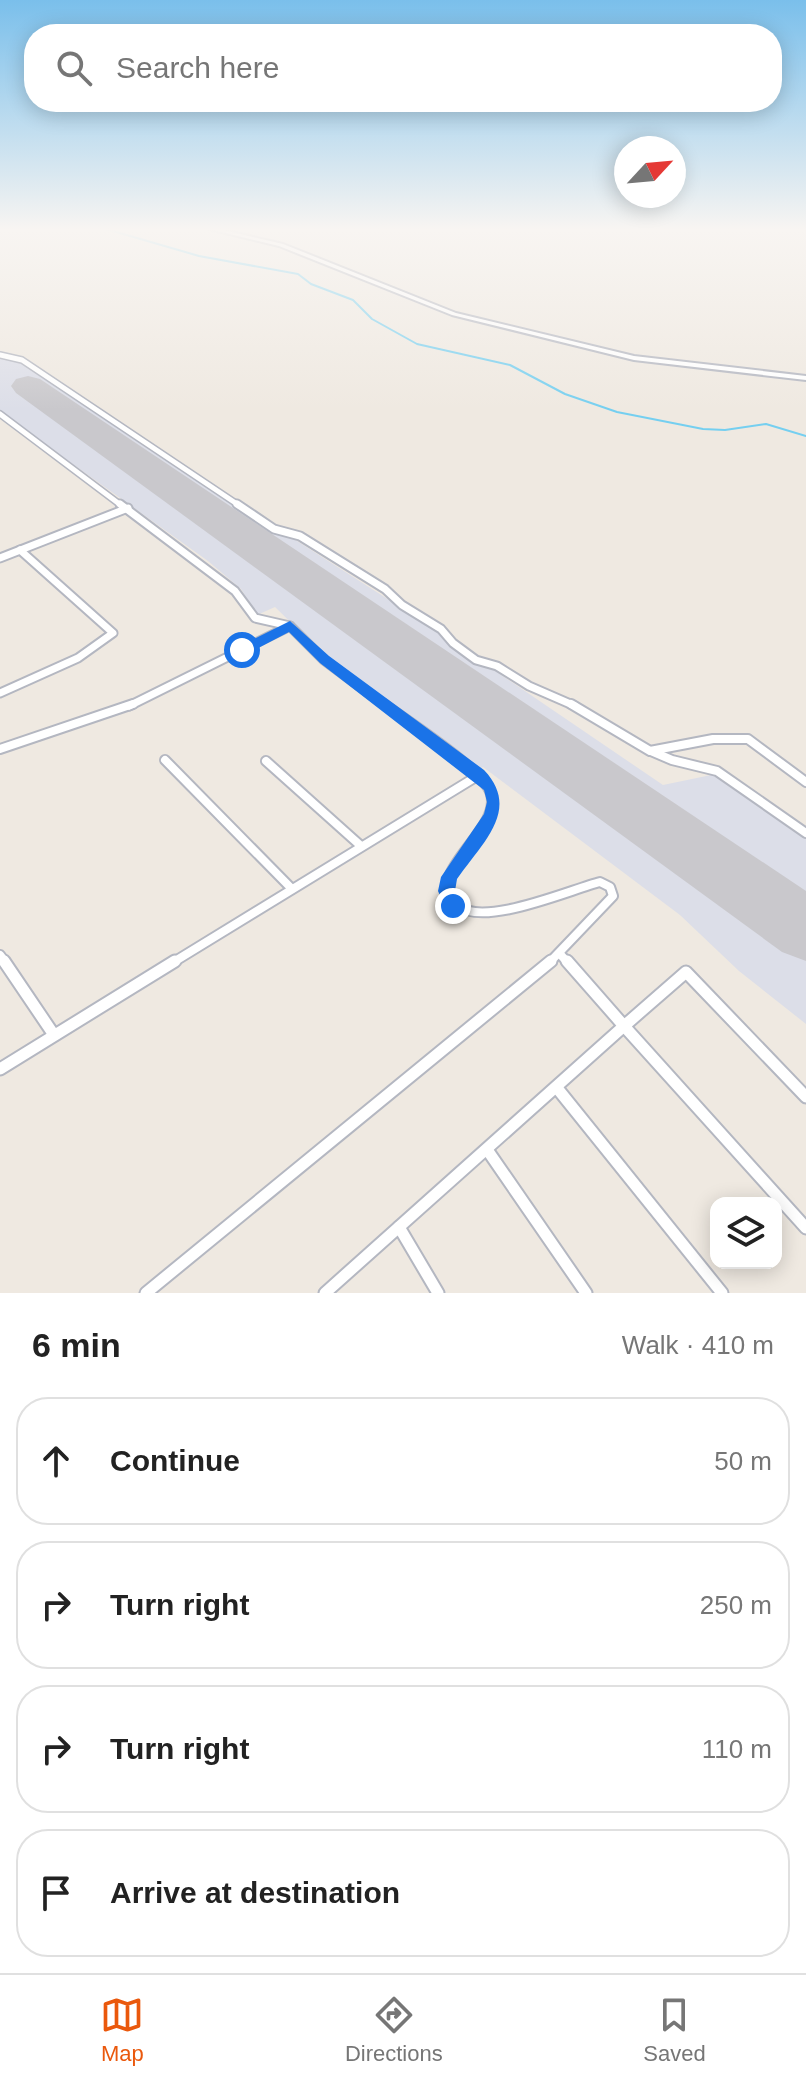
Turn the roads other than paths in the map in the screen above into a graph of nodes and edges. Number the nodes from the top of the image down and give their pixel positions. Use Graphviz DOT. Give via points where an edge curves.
graph roads {
  1 [pos="392,289"];
  2 [pos="0,355"];
  3 [pos="806,378"];
  4 [pos="0,414"];
  5 [pos="128,508"];
  6 [pos="20,550"];
  7 [pos="0,558"];
  8 [pos="290,626"];
  9 [pos="0,693"];
  10 [pos="0,749"];
  11 [pos="650,751"];
  12 [pos="165,760"];
  13 [pos="266,761"];
  14 [pos="479,775"];
  15 [pos="806,782"];
  16 [pos="806,833"];
  17 [pos="361,846"];
  18 [pos="292,889"];
  19 [pos="560,954"];
  20 [pos="0,955"];
  21 [pos="624,1026"];
  22 [pos="54,1035"];
  23 [pos="0,1069"];
  24 [pos="557,1088"];
  25 [pos="806,1097"];
  26 [pos="488,1151"];
  27 [pos="399,1227"];
  28 [pos="806,1228"];
  29 [pos="146,1293"];
  30 [pos="325,1293"];
  31 [pos="438,1293"];
  32 [pos="586,1293"];
  33 [pos="722,1293"];
  1 -- 3 [label="main road" via="454,314 634,358"];
  2 -- 11 [label="street" via="22,360 274,529 300,536 385,589 476,660 573,705"];
  4 -- 5 [label="street"];
  5 -- 6 [label="street"];
  5 -- 8 [label="street" via="235,591 255,618"];
  6 -- 7 [label="street"];
  6 -- 9 [label="street" via="113,633 62,666"];
  8 -- 10 [label="street" via="119,711"];
  8 -- 14 [label="street" via="324,660"];
  11 -- 15 [label="street" via="713,739 748,739"];
  11 -- 16 [label="street" via="717,771"];
  12 -- 18 [label="street"];
  13 -- 17 [label="street"];
  14 -- 17 [label="street"];
  14 -- 19 [label="street" via="494,802 491,816 449,877 453,906 466,913 524,906 600,882 610,887 613,896"];
  17 -- 18 [label="street"];
  18 -- 22 [label="street"];
  19 -- 21 [label="street"];
  19 -- 29 [label="street"];
  20 -- 22 [label="street"];
  21 -- 24 [label="street"];
  21 -- 25 [label="street" via="686,972"];
  21 -- 28 [label="street"];
  22 -- 23 [label="street"];
  24 -- 26 [label="street"];
  24 -- 33 [label="street"];
  26 -- 27 [label="street"];
  26 -- 32 [label="street"];
  27 -- 30 [label="street"];
  27 -- 31 [label="street"];
}
